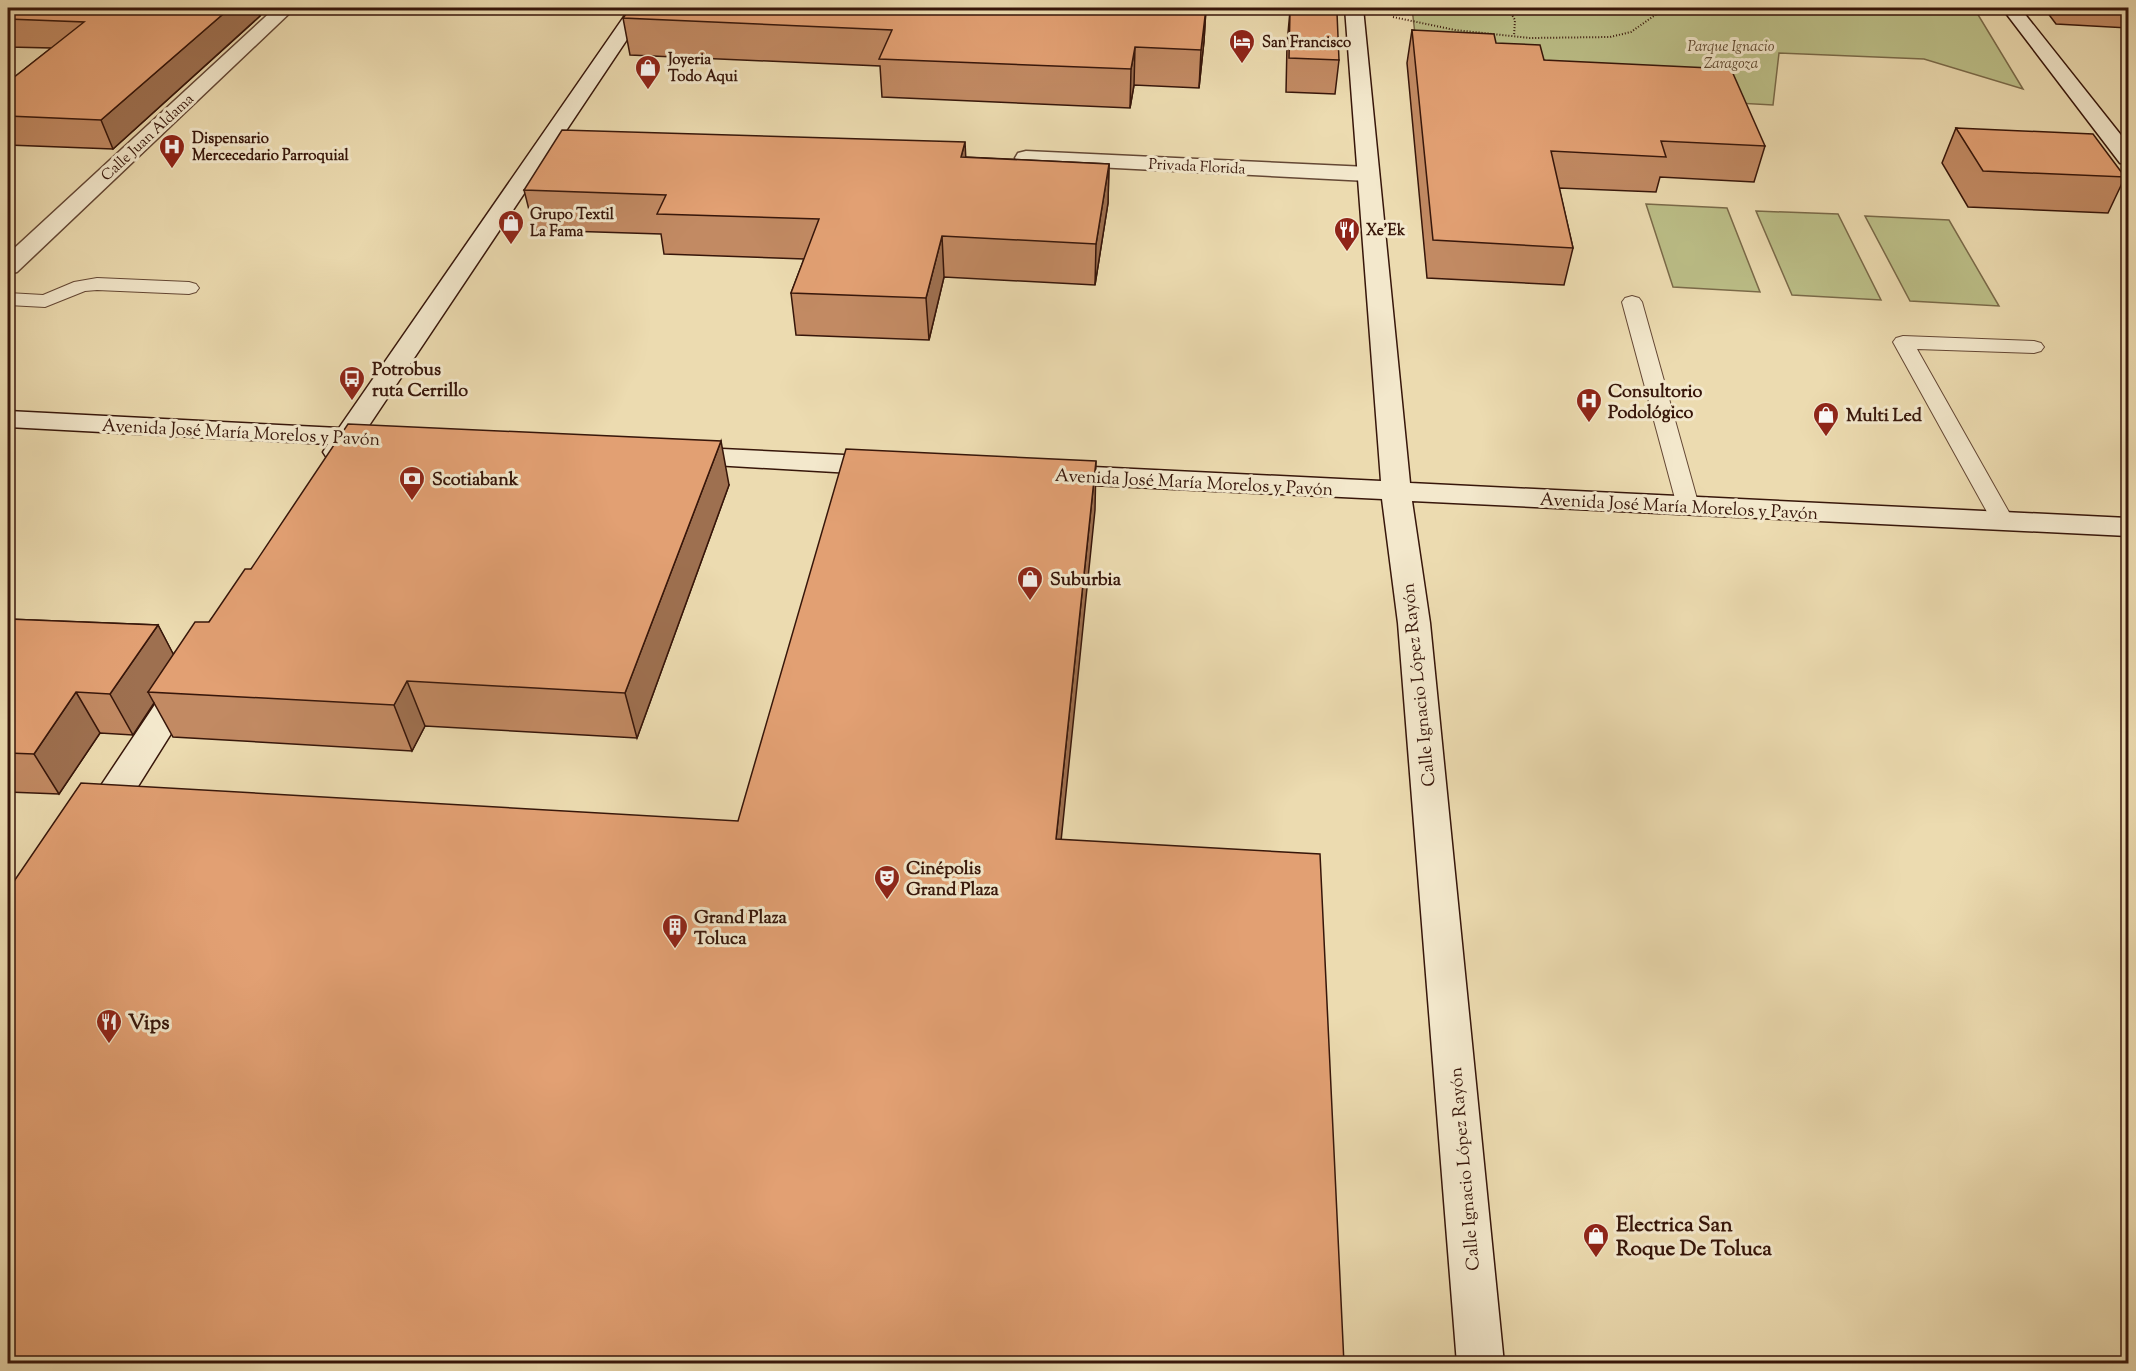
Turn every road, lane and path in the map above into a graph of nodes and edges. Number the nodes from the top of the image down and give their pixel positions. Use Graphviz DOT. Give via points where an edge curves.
graph roads {
  1 [pos="238,8"];
  2 [pos="285,8"];
  3 [pos="639,8"];
  4 [pos="1354,8"];
  5 [pos="1508,8"];
  6 [pos="1665,8"];
  7 [pos="2011,8"];
  8 [pos="1514,36"];
  9 [pos="1026,158"];
  10 [pos="2128,158"];
  11 [pos="1368,174"];
  12 [pos="8,267"];
  13 [pos="189,288"];
  14 [pos="8,299"];
  15 [pos="1632,302"];
  16 [pos="2034,347"];
  17 [pos="8,419"];
  18 [pos="346,437"];
  19 [pos="406,441"];
  20 [pos="657,454"];
  21 [pos="907,467"];
  22 [pos="1026,473"];
  23 [pos="320,478"];
  24 [pos="1396,492"];
  25 [pos="1688,506"];
  26 [pos="2003,521"];
  27 [pos="2128,527"];
  28 [pos="203,658"];
  29 [pos="79,849"];
  30 [pos="1482,1364"];
  1 -- 2 [label="lane"];
  2 -- 12 [label="main road, Calle Juan Aldama"];
  3 -- 18 [label="main road"];
  4 -- 8 [label="path" via="1455,30"];
  4 -- 11 [label="main road, Calle Ignacio López Rayón"];
  5 -- 8 [label="path" via="1515,20"];
  6 -- 8 [label="path" via="1631,32 1610,37"];
  7 -- 10 [label="main road"];
  9 -- 11 [label="main road, Privada Florida"];
  11 -- 24 [label="main road, Calle Ignacio López Rayón"];
  13 -- 14 [label="lane" via="98,284 81,286 45,301"];
  15 -- 25 [label="lane"];
  16 -- 26 [label="lane" via="1903,342"];
  17 -- 18 [label="main road, Avenida José María Morelos y Pavón"];
  18 -- 19 [label="main road, Avenida José María Morelos y Pavón"];
  18 -- 23 [label="main road"];
  20 -- 21 [label="main road"];
  22 -- 24 [label="main road, Avenida José María Morelos y Pavón"];
  24 -- 25 [label="main road, Avenida José María Morelos y Pavón"];
  24 -- 30 [label="main road, Calle Ignacio López Rayón" via="1414,623"];
  25 -- 26 [label="main road, Avenida José María Morelos y Pavón"];
  26 -- 27 [label="main road, Avenida José María Morelos y Pavón"];
  28 -- 29 [label="main road"];
}
